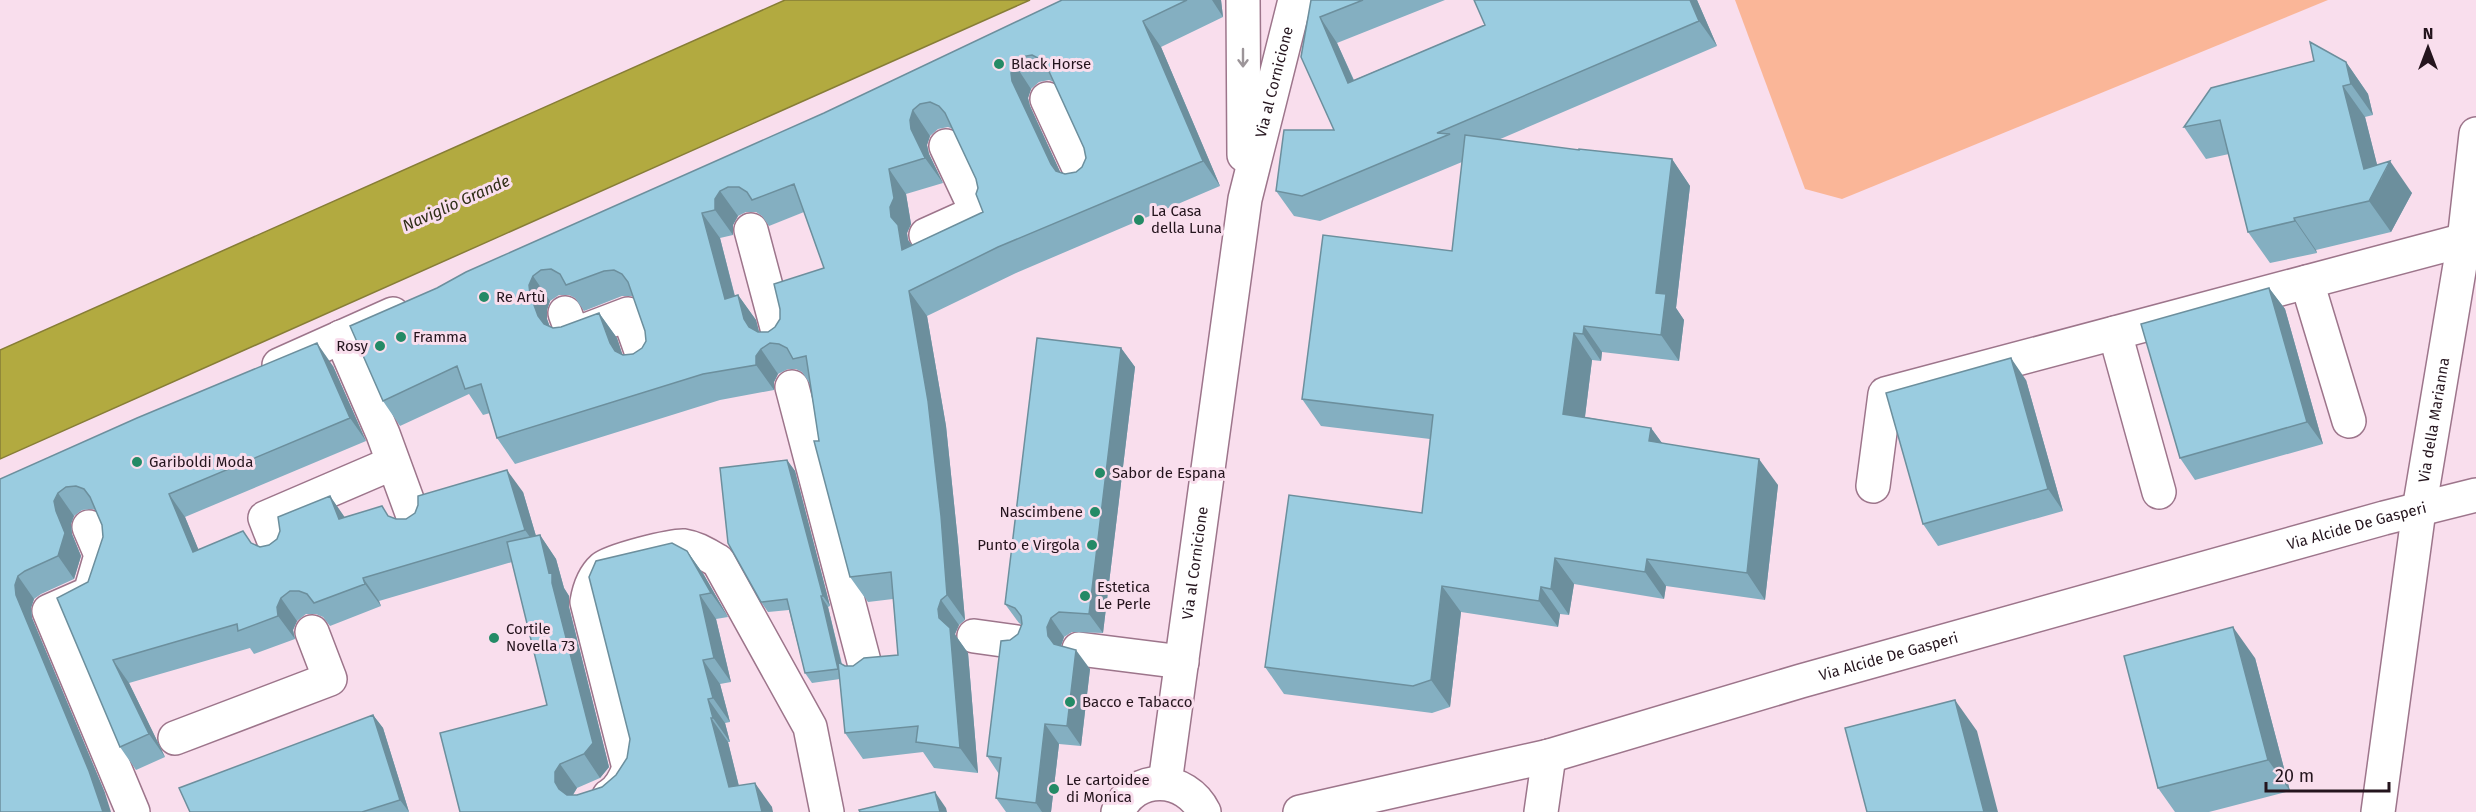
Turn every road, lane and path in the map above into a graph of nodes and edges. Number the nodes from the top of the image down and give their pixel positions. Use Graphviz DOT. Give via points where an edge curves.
graph roads {
  1 [pos="1243,0"];
  2 [pos="1295,0"];
  3 [pos="1047,99"];
  4 [pos="2476,134"];
  5 [pos="946,146"];
  6 [pos="1085,181"];
  7 [pos="1245,199"];
  8 [pos="751,230"];
  9 [pos="926,235"];
  10 [pos="2470,239"];
  11 [pos="2307,282"];
  12 [pos="425,300"];
  13 [pos="565,313"];
  14 [pos="2115,333"];
  15 [pos="341,338"];
  16 [pos="780,339"];
  17 [pos="645,362"];
  18 [pos="254,376"];
  19 [pos="792,387"];
  20 [pos="2349,421"];
  21 [pos="393,463"];
  22 [pos="1873,486"];
  23 [pos="2159,492"];
  24 [pos="2476,495"];
  25 [pos="2419,510"];
  26 [pos="416,524"];
  27 [pos="90,527"];
  28 [pos="278,551"];
  29 [pos="312,632"];
  30 [pos="974,636"];
  31 [pos="1017,642"];
  32 [pos="1079,649"];
  33 [pos="1182,662"];
  34 [pos="867,673"];
  35 [pos="175,738"];
  36 [pos="1549,756"];
  37 [pos="1165,783"];
  38 [pos="590,801"];
  39 [pos="133,812"];
  40 [pos="826,812"];
  41 [pos="1118,812"];
  42 [pos="1204,812"];
  43 [pos="1300,812"];
  44 [pos="1541,812"];
  45 [pos="2378,812"];
  1 -- 7 [label="street, Via al Cornicione, one-way"];
  2 -- 7 [label="street, Via al Cornicione"];
  3 -- 6 [label="street"];
  4 -- 10 [label="street, Via della Marianna"];
  5 -- 9 [label="street" via="977,212"];
  7 -- 33 [label="street, Via al Cornicione"];
  8 -- 16 [label="street"];
  10 -- 11 [label="street"];
  10 -- 25 [label="street, Via della Marianna"];
  11 -- 14 [label="street"];
  11 -- 20 [label="street"];
  12 -- 15 [label="street"];
  13 -- 17 [label="street" via="573,335 628,314"];
  14 -- 22 [label="street" via="1885,394"];
  14 -- 23 [label="street"];
  15 -- 18 [label="street"];
  15 -- 21 [label="street"];
  19 -- 34 [label="street"];
  21 -- 26 [label="street"];
  21 -- 28 [label="street" via="265,518"];
  24 -- 25 [label="street, Via Alcide De Gasperi"];
  25 -- 36 [label="street, Via Alcide De Gasperi" via="1824,674"];
  25 -- 45 [label="street, Via della Marianna"];
  27 -- 39 [label="street" via="100,555 90,593 49,611"];
  29 -- 35 [label="street" via="330,680"];
  30 -- 31 [label="street"];
  32 -- 33 [label="street"];
  33 -- 37 [label="street, Via al Cornicione"];
  36 -- 43 [label="street, Via Alcide De Gasperi"];
  36 -- 44 [label="street"];
  37 -- 41 [label="street" via="1136,790"];
  37 -- 42 [label="street" via="1188,791"];
  38 -- 40 [label="street" via="616,792 629,768 587,602 590,586 604,567 669,546 684,546 718,561 790,688 810,727"];
}
